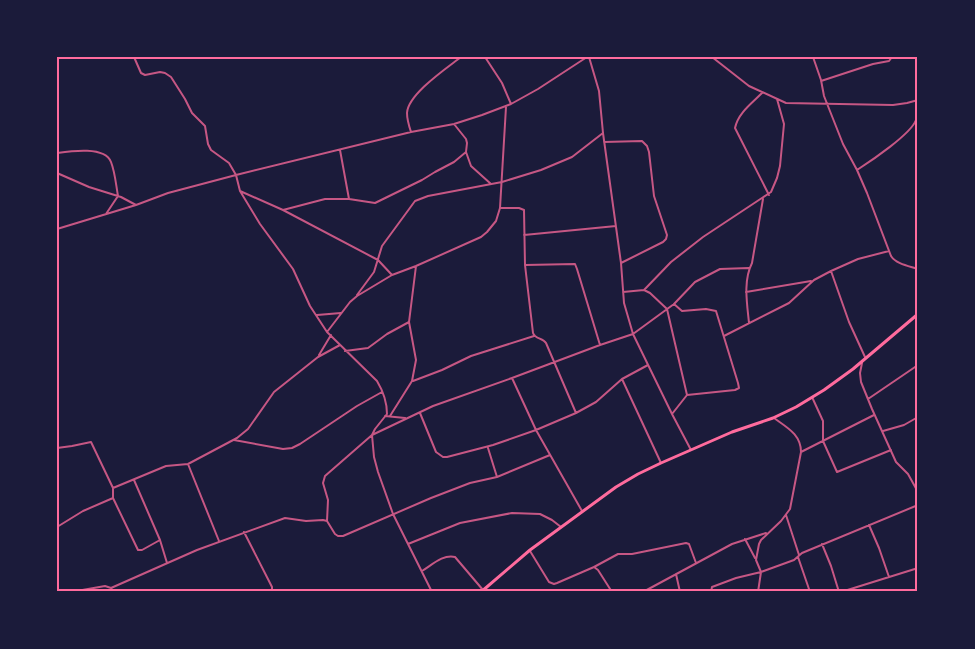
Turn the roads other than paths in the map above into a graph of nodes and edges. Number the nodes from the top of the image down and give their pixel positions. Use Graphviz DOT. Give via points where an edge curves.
graph roads {
  1 [pos="134,57"];
  2 [pos="461,57"];
  3 [pos="485,57"];
  4 [pos="588,57"];
  5 [pos="712,57"];
  6 [pos="813,57"];
  7 [pos="892,57"];
  8 [pos="580,59"];
  9 [pos="821,81"];
  10 [pos="763,93"];
  11 [pos="777,99"];
  12 [pos="918,100"];
  13 [pos="511,104"];
  14 [pos="828,105"];
  15 [pos="506,107"];
  16 [pos="454,124"];
  17 [pos="411,132"];
  18 [pos="603,133"];
  19 [pos="604,142"];
  20 [pos="340,150"];
  21 [pos="466,152"];
  22 [pos="57,153"];
  23 [pos="857,170"];
  24 [pos="57,173"];
  25 [pos="237,175"];
  26 [pos="502,182"];
  27 [pos="491,184"];
  28 [pos="240,191"];
  29 [pos="769,195"];
  30 [pos="118,196"];
  31 [pos="763,198"];
  32 [pos="349,199"];
  33 [pos="136,206"];
  34 [pos="500,208"];
  35 [pos="283,210"];
  36 [pos="105,215"];
  37 [pos="616,226"];
  38 [pos="57,229"];
  39 [pos="524,235"];
  40 [pos="889,251"];
  41 [pos="378,260"];
  42 [pos="621,263"];
  43 [pos="525,265"];
  44 [pos="416,266"];
  45 [pos="749,268"];
  46 [pos="918,269"];
  47 [pos="831,271"];
  48 [pos="392,275"];
  49 [pos="814,280"];
  50 [pos="644,290"];
  51 [pos="623,292"];
  52 [pos="746,292"];
  53 [pos="357,296"];
  54 [pos="674,304"];
  55 [pos="667,309"];
  56 [pos="341,313"];
  57 [pos="316,315"];
  58 [pos="916,316"];
  59 [pos="409,322"];
  60 [pos="918,322"];
  61 [pos="749,323"];
  62 [pos="327,332"];
  63 [pos="633,334"];
  64 [pos="331,335"];
  65 [pos="534,336"];
  66 [pos="724,336"];
  67 [pos="340,345"];
  68 [pos="600,345"];
  69 [pos="345,351"];
  70 [pos="318,357"];
  71 [pos="864,359"];
  72 [pos="554,362"];
  73 [pos="648,365"];
  74 [pos="918,365"];
  75 [pos="512,378"];
  76 [pos="622,379"];
  77 [pos="412,381"];
  78 [pos="382,392"];
  79 [pos="687,395"];
  80 [pos="812,397"];
  81 [pos="868,399"];
  82 [pos="420,413"];
  83 [pos="576,413"];
  84 [pos="672,414"];
  85 [pos="875,414"];
  86 [pos="385,416"];
  87 [pos="390,416"];
  88 [pos="918,417"];
  89 [pos="408,418"];
  90 [pos="773,418"];
  91 [pos="536,430"];
  92 [pos="883,431"];
  93 [pos="372,435"];
  94 [pos="234,440"];
  95 [pos="823,441"];
  96 [pos="488,447"];
  97 [pos="57,448"];
  98 [pos="691,450"];
  99 [pos="891,450"];
  100 [pos="801,452"];
  101 [pos="550,455"];
  102 [pos="661,463"];
  103 [pos="188,464"];
  104 [pos="497,477"];
  105 [pos="134,480"];
  106 [pos="113,488"];
  107 [pos="918,492"];
  108 [pos="113,498"];
  109 [pos="918,505"];
  110 [pos="582,512"];
  111 [pos="393,514"];
  112 [pos="786,514"];
  113 [pos="327,521"];
  114 [pos="869,525"];
  115 [pos="57,527"];
  116 [pos="561,527"];
  117 [pos="244,532"];
  118 [pos="769,532"];
  119 [pos="745,539"];
  120 [pos="160,540"];
  121 [pos="219,541"];
  122 [pos="408,544"];
  123 [pos="822,544"];
  124 [pos="530,550"];
  125 [pos="799,556"];
  126 [pos="756,560"];
  127 [pos="166,563"];
  128 [pos="696,563"];
  129 [pos="594,567"];
  130 [pos="918,568"];
  131 [pos="422,571"];
  132 [pos="761,572"];
  133 [pos="676,574"];
  134 [pos="889,577"];
  135 [pos="112,590"];
  136 [pos="482,591"];
  137 [pos="809,591"];
  138 [pos="71,592"];
  139 [pos="272,592"];
  140 [pos="432,592"];
  141 [pos="612,592"];
  142 [pos="643,592"];
  143 [pos="680,592"];
  144 [pos="711,592"];
  145 [pos="758,592"];
  146 [pos="800,592"];
  147 [pos="840,592"];
  1 -- 25 [label="street" via="144,75 160,72 171,77 192,113 205,126 211,150"];
  2 -- 17 [label="street" via="415,97 407,111"];
  3 -- 13 [label="street"];
  4 -- 8 [label="street"];
  4 -- 18 [label="street" via="598,88"];
  5 -- 10 [label="street"];
  6 -- 9 [label="street"];
  7 -- 9 [label="street"];
  8 -- 13 [label="street"];
  9 -- 14 [label="street"];
  10 -- 11 [label="street"];
  10 -- 29 [label="street" via="741,114 735,128"];
  11 -- 14 [label="street"];
  11 -- 29 [label="street" via="783,135 780,166"];
  12 -- 14 [label="street" via="893,105"];
  12 -- 23 [label="street" via="913,126"];
  13 -- 15 [label="street"];
  14 -- 23 [label="street"];
  15 -- 16 [label="street"];
  15 -- 26 [label="street"];
  16 -- 17 [label="street"];
  16 -- 21 [label="street" via="466,139"];
  17 -- 20 [label="street"];
  18 -- 19 [label="street"];
  18 -- 26 [label="street" via="572,157"];
  19 -- 37 [label="street"];
  19 -- 42 [label="street" via="642,141 647,146 654,196 667,235 663,242"];
  20 -- 25 [label="street"];
  20 -- 32 [label="street"];
  21 -- 27 [label="street" via="474,170"];
  21 -- 32 [label="street" via="422,180 375,202"];
  22 -- 30 [label="street" via="106,155"];
  23 -- 40 [label="street"];
  24 -- 30 [label="street"];
  25 -- 28 [label="street"];
  25 -- 33 [label="street" via="168,193"];
  26 -- 27 [label="street"];
  26 -- 34 [label="street"];
  27 -- 41 [label="street" via="415,201 382,246"];
  28 -- 35 [label="street"];
  28 -- 57 [label="street" via="293,269"];
  29 -- 31 [label="street"];
  30 -- 33 [label="street"];
  30 -- 36 [label="street"];
  31 -- 45 [label="street"];
  31 -- 50 [label="street" via="703,237"];
  32 -- 35 [label="street" via="326,199"];
  33 -- 36 [label="street"];
  34 -- 39 [label="street" via="524,210"];
  34 -- 44 [label="street" via="496,221 481,237"];
  35 -- 41 [label="street"];
  36 -- 38 [label="street"];
  37 -- 39 [label="street"];
  37 -- 42 [label="street"];
  39 -- 43 [label="street"];
  40 -- 46 [label="street" via="893,260"];
  40 -- 47 [label="street"];
  41 -- 48 [label="street"];
  41 -- 53 [label="street"];
  42 -- 51 [label="street"];
  43 -- 65 [label="street"];
  43 -- 68 [label="street" via="575,264"];
  44 -- 48 [label="street"];
  44 -- 59 [label="street"];
  45 -- 52 [label="street"];
  45 -- 54 [label="street" via="717,270 692,284"];
  47 -- 49 [label="street"];
  47 -- 71 [label="street"];
  48 -- 53 [label="street"];
  49 -- 52 [label="street"];
  49 -- 61 [label="street" via="789,303"];
  50 -- 51 [label="street"];
  50 -- 55 [label="street"];
  51 -- 63 [label="street"];
  52 -- 61 [label="street"];
  53 -- 56 [label="street"];
  54 -- 55 [label="street"];
  54 -- 66 [label="street" via="682,311 715,310"];
  55 -- 63 [label="street"];
  55 -- 79 [label="street"];
  56 -- 57 [label="street"];
  56 -- 62 [label="street"];
  57 -- 62 [label="street"];
  58 -- 60 [label="street"];
  58 -- 71 [label="main road"];
  59 -- 69 [label="street" via="368,348"];
  59 -- 77 [label="street" via="416,360"];
  61 -- 66 [label="street"];
  62 -- 64 [label="street"];
  63 -- 68 [label="street"];
  63 -- 73 [label="street"];
  64 -- 67 [label="street"];
  64 -- 70 [label="street"];
  65 -- 72 [label="street" via="544,340"];
  65 -- 77 [label="street" via="471,356"];
  66 -- 79 [label="street" via="738,388"];
  67 -- 69 [label="street"];
  67 -- 70 [label="street"];
  68 -- 72 [label="street"];
  69 -- 78 [label="street" via="377,381"];
  70 -- 94 [label="street" via="274,392 248,429"];
  71 -- 80 [label="main road"];
  71 -- 81 [label="street" via="860,377"];
  72 -- 75 [label="street"];
  72 -- 83 [label="street"];
  73 -- 76 [label="street"];
  73 -- 84 [label="street"];
  74 -- 81 [label="street"];
  75 -- 82 [label="street"];
  75 -- 91 [label="street"];
  76 -- 83 [label="street" via="596,402"];
  76 -- 102 [label="street"];
  77 -- 87 [label="street"];
  78 -- 86 [label="street"];
  78 -- 94 [label="street" via="292,448"];
  79 -- 84 [label="street"];
  80 -- 90 [label="main road"];
  80 -- 95 [label="street" via="823,421"];
  81 -- 85 [label="street"];
  82 -- 89 [label="street"];
  82 -- 96 [label="street" via="439,455 447,457"];
  83 -- 91 [label="street"];
  84 -- 98 [label="street"];
  85 -- 92 [label="street"];
  85 -- 95 [label="street"];
  86 -- 87 [label="street"];
  86 -- 93 [label="street"];
  87 -- 89 [label="street"];
  88 -- 92 [label="street"];
  89 -- 93 [label="street"];
  90 -- 98 [label="main road"];
  90 -- 100 [label="street" via="793,431"];
  91 -- 96 [label="street"];
  91 -- 101 [label="street"];
  92 -- 99 [label="street"];
  93 -- 111 [label="street" via="378,472"];
  93 -- 113 [label="street" via="325,476"];
  94 -- 103 [label="street"];
  95 -- 99 [label="street" via="838,473"];
  95 -- 100 [label="street"];
  96 -- 104 [label="street"];
  97 -- 106 [label="street" via="91,442"];
  98 -- 102 [label="main road"];
  99 -- 107 [label="street"];
  100 -- 112 [label="street" via="792,503"];
  101 -- 104 [label="street"];
  101 -- 110 [label="street"];
  102 -- 110 [label="main road" via="616,487"];
  103 -- 105 [label="street" via="166,466"];
  103 -- 121 [label="street"];
  104 -- 111 [label="street" via="470,483"];
  105 -- 106 [label="street"];
  105 -- 120 [label="street"];
  106 -- 108 [label="street"];
  108 -- 115 [label="street"];
  108 -- 120 [label="street" via="138,550"];
  109 -- 114 [label="street"];
  110 -- 116 [label="main road"];
  111 -- 113 [label="street" via="343,536 335,534"];
  111 -- 122 [label="street"];
  112 -- 118 [label="street"];
  112 -- 125 [label="street"];
  113 -- 117 [label="street" via="285,519"];
  114 -- 123 [label="street"];
  114 -- 134 [label="street"];
  116 -- 122 [label="street" via="540,514 512,513 460,524"];
  116 -- 124 [label="main road"];
  117 -- 121 [label="street"];
  117 -- 139 [label="street"];
  118 -- 119 [label="street"];
  118 -- 126 [label="street" via="759,544"];
  119 -- 126 [label="street"];
  119 -- 128 [label="street"];
  120 -- 127 [label="street"];
  121 -- 127 [label="street"];
  122 -- 131 [label="street"];
  123 -- 125 [label="street"];
  123 -- 147 [label="street"];
  124 -- 129 [label="street" via="554,584"];
  124 -- 136 [label="main road"];
  125 -- 132 [label="street"];
  125 -- 137 [label="street"];
  126 -- 132 [label="street"];
  127 -- 135 [label="street"];
  128 -- 129 [label="street" via="686,543 618,554"];
  128 -- 133 [label="street"];
  129 -- 141 [label="street"];
  130 -- 134 [label="street"];
  131 -- 136 [label="street" via="452,556"];
  131 -- 140 [label="street"];
  132 -- 144 [label="street" via="712,587"];
  132 -- 145 [label="street"];
  133 -- 142 [label="street"];
  133 -- 143 [label="street"];
  134 -- 147 [label="street"];
  135 -- 138 [label="street" via="105,586"];
  137 -- 146 [label="street"];
}
